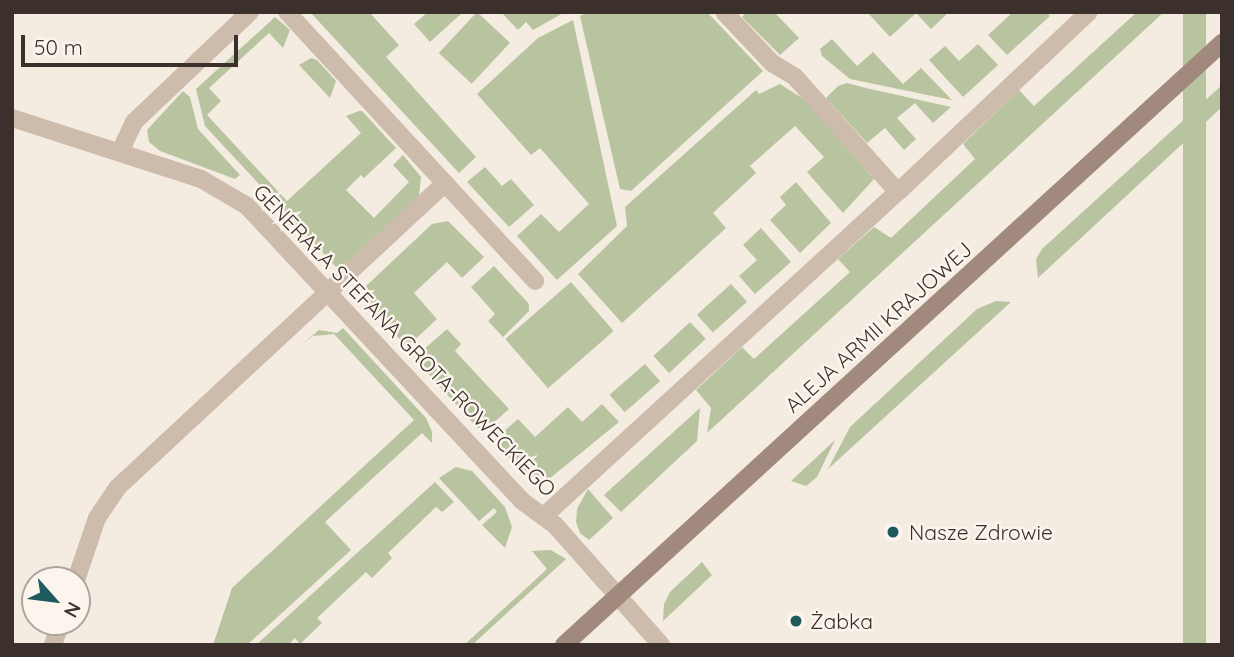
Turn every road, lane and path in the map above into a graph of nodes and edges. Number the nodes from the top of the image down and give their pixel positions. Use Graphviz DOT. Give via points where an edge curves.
graph roads {
  1 [pos="250,12"];
  2 [pos="287,12"];
  3 [pos="724,12"];
  4 [pos="1089,12"];
  5 [pos="1222,43"];
  6 [pos="12,118"];
  7 [pos="120,152"];
  8 [pos="445,183"];
  9 [pos="898,192"];
  10 [pos="535,281"];
  11 [pos="328,293"];
  12 [pos="544,516"];
  13 [pos="81,566"];
  14 [pos="618,594"];
  15 [pos="564,645"];
  16 [pos="661,645"];
  1 -- 7 [label="street" via="134,122"];
  2 -- 8 [label="street"];
  3 -- 9 [label="street" via="772,63 795,77"];
  4 -- 9 [label="street"];
  5 -- 14 [label="street, ALEJA ARMII KRAJOWEJ"];
  6 -- 7 [label="street, GENERAŁA STEFANA GROTA-ROWECKIEGO"];
  7 -- 11 [label="street, GENERAŁA STEFANA GROTA-ROWECKIEGO" via="201,178 237,197"];
  8 -- 10 [label="street"];
  8 -- 11 [label="street"];
  9 -- 12 [label="street"];
  11 -- 12 [label="street, GENERAŁA STEFANA GROTA-ROWECKIEGO" via="522,501"];
  11 -- 13 [label="street" via="117,488 97,519"];
  12 -- 14 [label="street, GENERAŁA STEFANA GROTA-ROWECKIEGO"];
  14 -- 15 [label="street, ALEJA ARMII KRAJOWEJ"];
  14 -- 16 [label="street, GENERAŁA STEFANA GROTA-ROWECKIEGO"];
}
